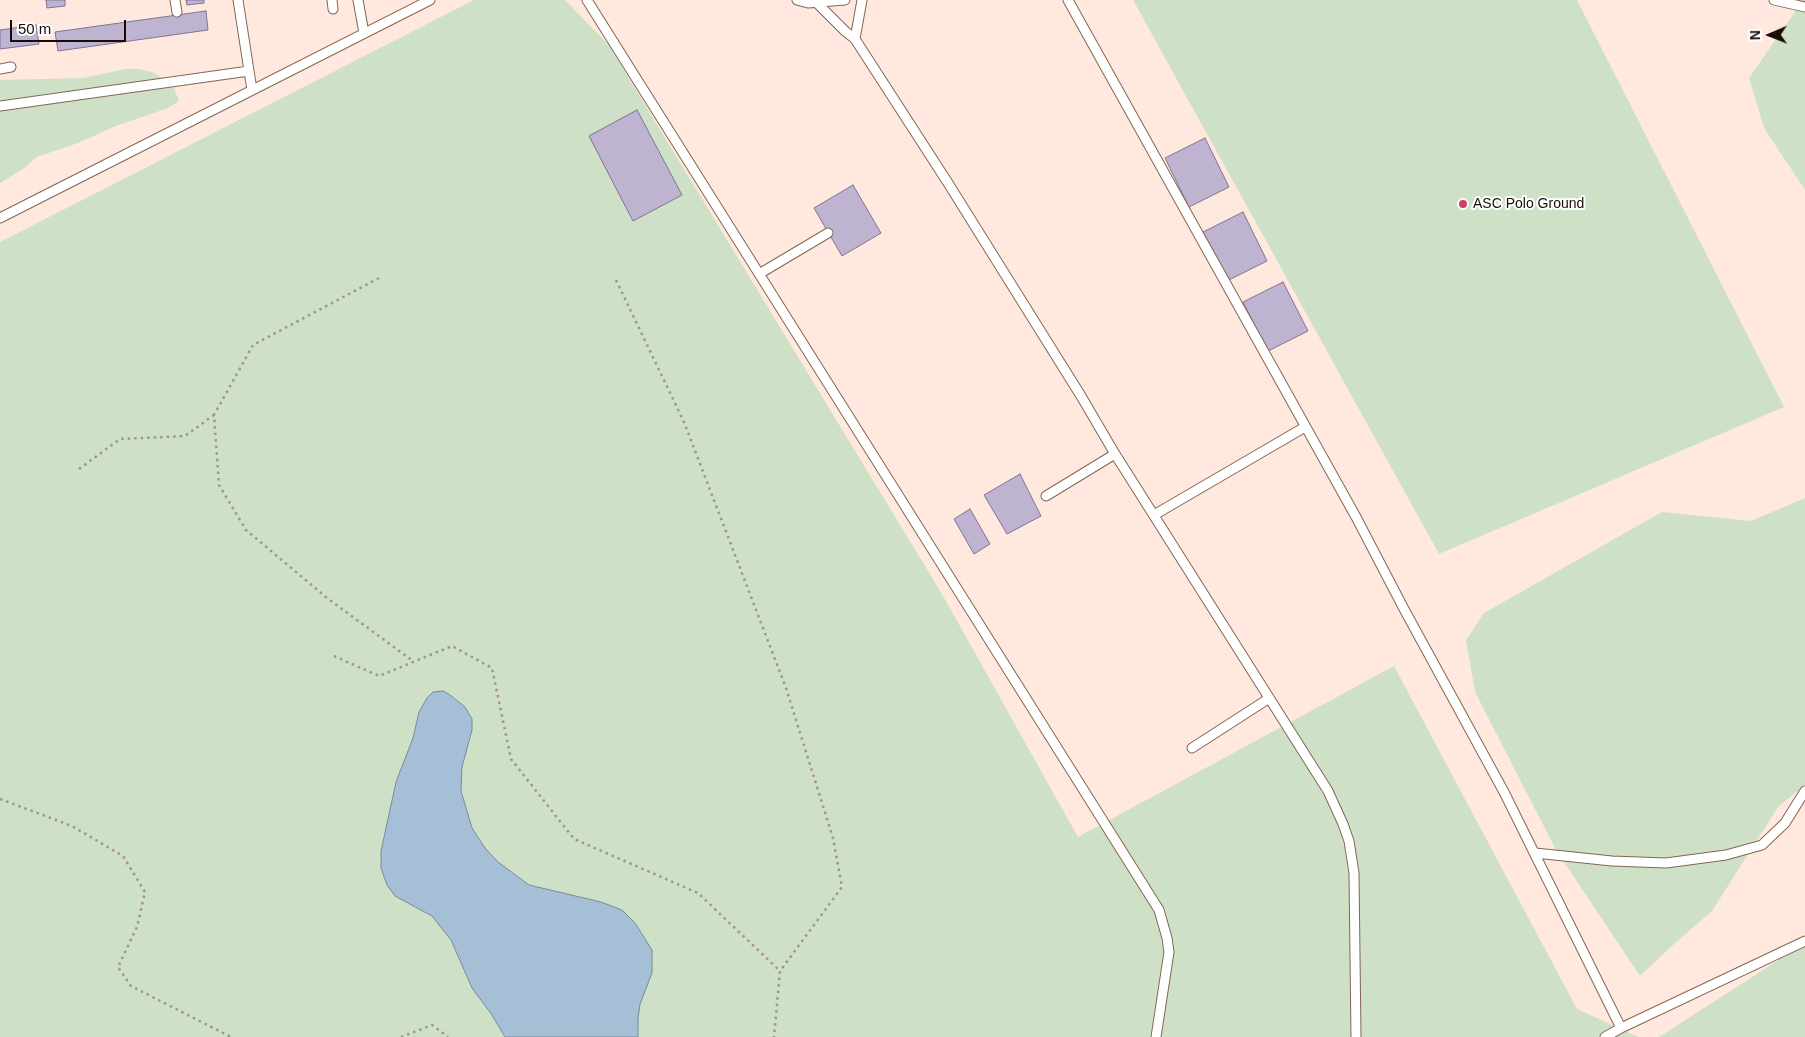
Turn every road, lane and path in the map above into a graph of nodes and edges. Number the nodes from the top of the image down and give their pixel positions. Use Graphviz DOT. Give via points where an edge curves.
graph roads {
  1 [pos="176,0"];
  2 [pos="238,0"];
  3 [pos="358,0"];
  4 [pos="430,0"];
  5 [pos="587,0"];
  6 [pos="797,0"];
  7 [pos="845,0"];
  8 [pos="862,0"];
  9 [pos="1068,0"];
  10 [pos="1774,0"];
  11 [pos="817,3"];
  12 [pos="1805,7"];
  13 [pos="177,12"];
  14 [pos="364,33"];
  15 [pos="855,39"];
  16 [pos="11,67"];
  17 [pos="0,69"];
  18 [pos="249,71"];
  19 [pos="252,90"];
  20 [pos="0,106"];
  21 [pos="0,218"];
  22 [pos="828,233"];
  23 [pos="759,274"];
  24 [pos="379,278"];
  25 [pos="616,280"];
  26 [pos="214,415"];
  27 [pos="1306,427"];
  28 [pos="1115,454"];
  29 [pos="79,469"];
  30 [pos="1046,496"];
  31 [pos="1154,515"];
  32 [pos="334,656"];
  33 [pos="414,662"];
  34 [pos="1268,700"];
  35 [pos="1192,748"];
  36 [pos="1805,791"];
  37 [pos="0,799"];
  38 [pos="1535,853"];
  39 [pos="1805,941"];
  40 [pos="780,971"];
  41 [pos="1621,1028"];
  42 [pos="231,1037"];
  43 [pos="401,1037"];
  44 [pos="448,1037"];
  45 [pos="774,1037"];
  46 [pos="1156,1037"];
  47 [pos="1356,1037"];
  48 [pos="1605,1037"];
  1 -- 13 [label="lane"];
  2 -- 18 [label="lane"];
  3 -- 14 [label="lane"];
  4 -- 14 [label="lane"];
  5 -- 23 [label="lane"];
  6 -- 11 [label="lane"];
  7 -- 11 [label="lane"];
  8 -- 15 [label="lane"];
  9 -- 27 [label="lane"];
  10 -- 12 [label="lane"];
  11 -- 15 [label="lane"];
  14 -- 19 [label="lane"];
  15 -- 28 [label="lane"];
  16 -- 17 [label="lane"];
  18 -- 19 [label="lane"];
  18 -- 20 [label="lane"];
  19 -- 21 [label="lane"];
  22 -- 23 [label="lane"];
  23 -- 46 [label="lane" via="1158,910 1168,952"];
  24 -- 26 [label="path" via="253,345"];
  25 -- 40 [label="path" via="687,431 786,688 833,838 842,887"];
  26 -- 29 [label="path" via="185,436 120,440"];
  26 -- 33 [label="path" via="219,484 246,530 327,598"];
  27 -- 31 [label="lane"];
  27 -- 38 [label="lane"];
  28 -- 30 [label="lane"];
  28 -- 31 [label="lane"];
  31 -- 34 [label="lane"];
  32 -- 33 [label="path" via="379,676"];
  33 -- 40 [label="path" via="452,646 492,668 511,760 574,839 698,893"];
  34 -- 35 [label="lane"];
  34 -- 47 [label="lane" via="1328,792 1349,841 1354,873"];
  36 -- 38 [label="lane" via="1785,823 1762,845 1726,854 1666,863"];
  37 -- 42 [label="path" via="72,826 123,856 145,892 137,926 118,967 131,986"];
  38 -- 41 [label="lane"];
  39 -- 41 [label="lane"];
  40 -- 45 [label="path"];
  41 -- 48 [label="lane"];
  43 -- 44 [label="path" via="432,1025"];
}
